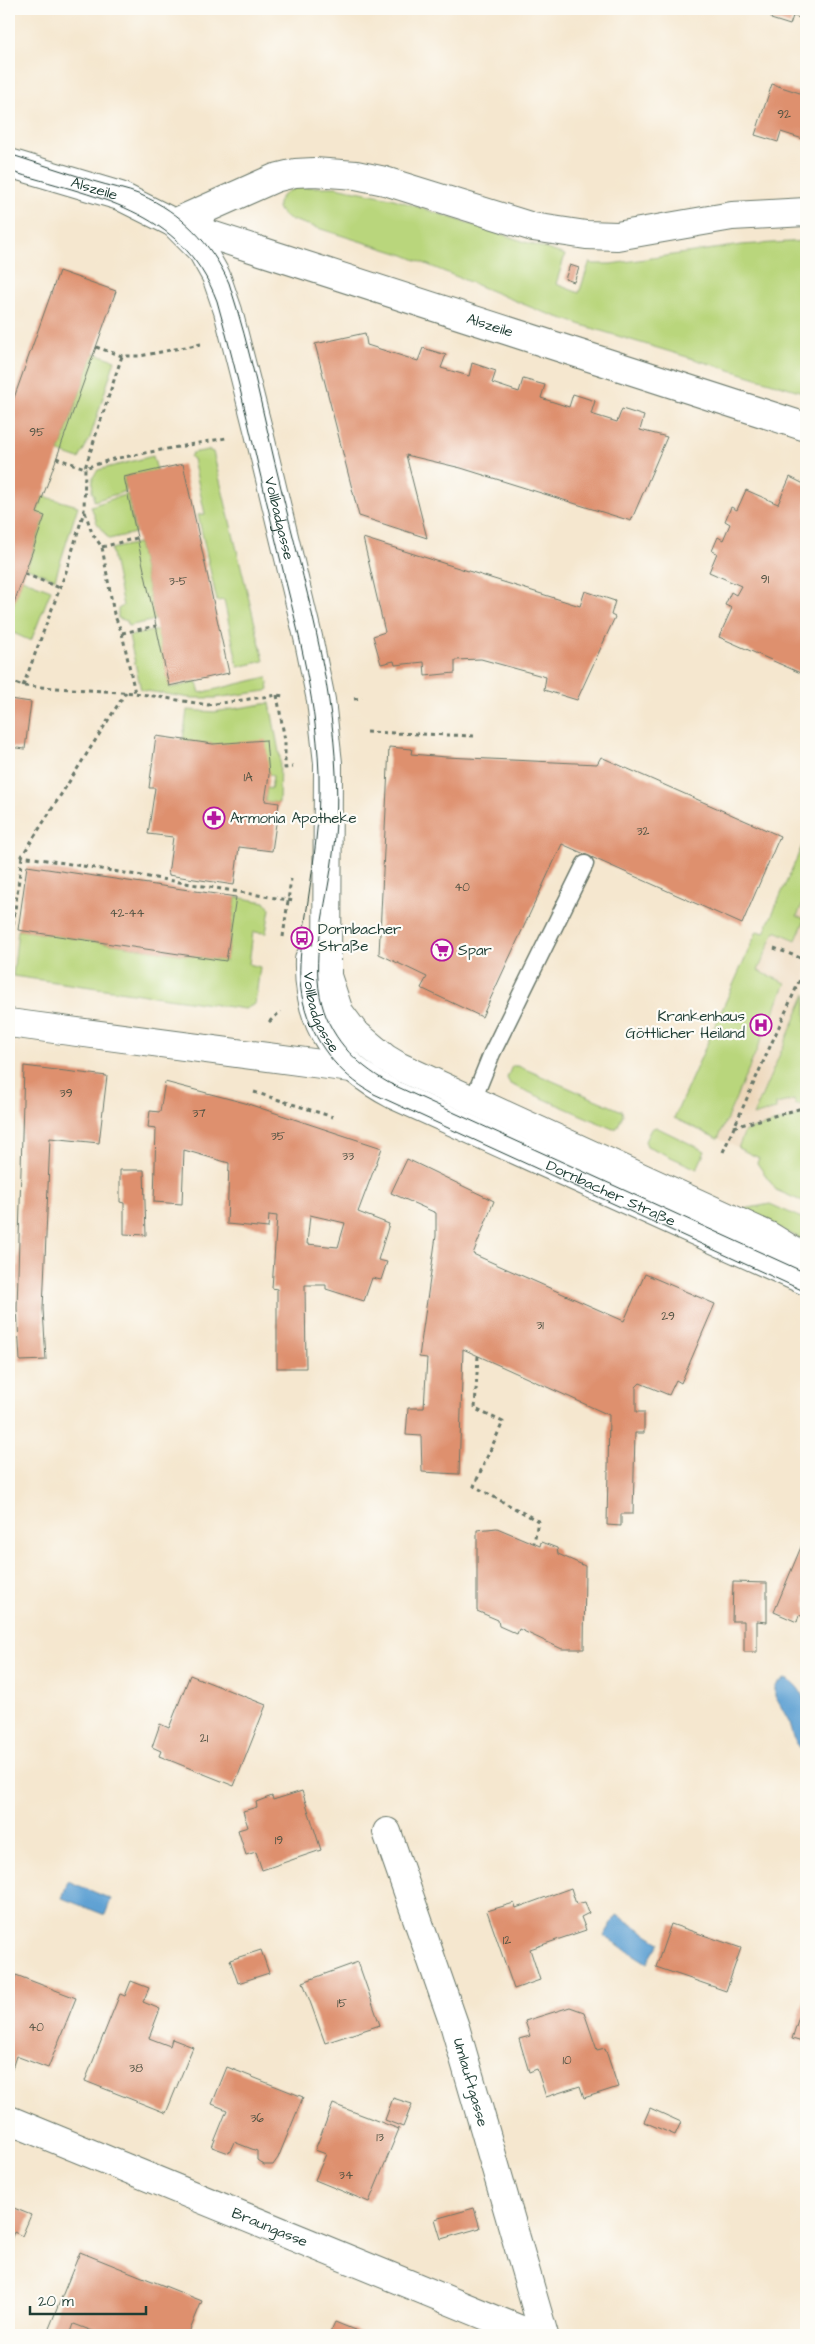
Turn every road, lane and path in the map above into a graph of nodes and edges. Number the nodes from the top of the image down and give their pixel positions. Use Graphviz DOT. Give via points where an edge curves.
graph roads {
  1 [pos="9,162"];
  2 [pos="806,212"];
  3 [pos="174,223"];
  4 [pos="96,347"];
  5 [pos="122,356"];
  6 [pos="140,356"];
  7 [pos="806,427"];
  8 [pos="259,433"];
  9 [pos="56,458"];
  10 [pos="85,468"];
  11 [pos="84,511"];
  12 [pos="137,538"];
  13 [pos="102,547"];
  14 [pos="24,574"];
  15 [pos="60,588"];
  16 [pos="156,626"];
  17 [pos="122,634"];
  18 [pos="9,681"];
  19 [pos="23,686"];
  20 [pos="126,692"];
  21 [pos="135,693"];
  22 [pos="277,695"];
  23 [pos="362,698"];
  24 [pos="320,700"];
  25 [pos="366,732"];
  26 [pos="476,736"];
  27 [pos="299,767"];
  28 [pos="326,831"];
  29 [pos="22,856"];
  30 [pos="585,864"];
  31 [pos="292,870"];
  32 [pos="288,900"];
  33 [pos="300,902"];
  34 [pos="282,942"];
  35 [pos="774,948"];
  36 [pos="9,956"];
  37 [pos="806,960"];
  38 [pos="806,966"];
  39 [pos="338,1012"];
  40 [pos="9,1023"];
  41 [pos="351,1068"];
  42 [pos="248,1090"];
  43 [pos="473,1100"];
  44 [pos="806,1107"];
  45 [pos="333,1117"];
  46 [pos="733,1127"];
  47 [pos="723,1152"];
  48 [pos="806,1259"];
  49 [pos="806,1281"];
  50 [pos="478,1356"];
  51 [pos="534,1543"];
  52 [pos="387,1832"];
  53 [pos="9,2120"];
  54 [pos="533,2335"];
  55 [pos="544,2335"];
  1 -- 3 [label="street, Alszeile" via="120,196"];
  2 -- 3 [label="street" via="732,216 617,236 586,235 533,226 385,181 314,172 274,178"];
  3 -- 7 [label="street, Alszeile"];
  3 -- 8 [label="street, Vollbadgasse" via="202,251 216,276"];
  4 -- 5 [label="path"];
  5 -- 6 [label="path"];
  5 -- 10 [label="path"];
  8 -- 10 [label="path" via="114,459"];
  8 -- 24 [label="street, Vollbadgasse"];
  9 -- 10 [label="path"];
  10 -- 11 [label="path"];
  11 -- 13 [label="path"];
  11 -- 15 [label="path"];
  12 -- 13 [label="path"];
  13 -- 17 [label="path" via="114,614"];
  14 -- 15 [label="path"];
  15 -- 19 [label="path"];
  16 -- 17 [label="path"];
  17 -- 21 [label="path"];
  18 -- 19 [label="path"];
  19 -- 20 [label="path"];
  20 -- 21 [label="path"];
  20 -- 29 [label="path"];
  21 -- 22 [label="path" via="208,705"];
  22 -- 24 [label="path"];
  22 -- 27 [label="path" via="285,741 285,768"];
  23 -- 24 [label="path"];
  24 -- 28 [label="street, Vollbadgasse" via="328,763"];
  25 -- 26 [label="path"];
  28 -- 39 [label="street, Vollbadgasse" via="325,964"];
  28 -- 41 [label="street, Vollbadgasse" via="310,940 309,974 313,1005 324,1033"];
  29 -- 32 [label="path"];
  29 -- 36 [label="path"];
  30 -- 43 [label="lane" via="492,1053"];
  31 -- 32 [label="path"];
  32 -- 33 [label="path"];
  32 -- 34 [label="path"];
  35 -- 37 [label="path"];
  38 -- 46 [label="path"];
  39 -- 43 [label="street, Dornbacher Straße" via="354,1032 385,1058"];
  40 -- 41 [label="street, Dornbacher Straße"];
  41 -- 49 [label="street, Dornbacher Straße" via="394,1095"];
  42 -- 45 [label="path"];
  43 -- 48 [label="street, Dornbacher Straße" via="769,1236"];
  44 -- 46 [label="path"];
  46 -- 47 [label="path"];
  50 -- 51 [label="path" via="475,1409 503,1422 474,1486 538,1521"];
  52 -- 55 [label="street, Umlauftgasse" via="455,2027"];
  53 -- 54 [label="street, Braungasse"];
}
